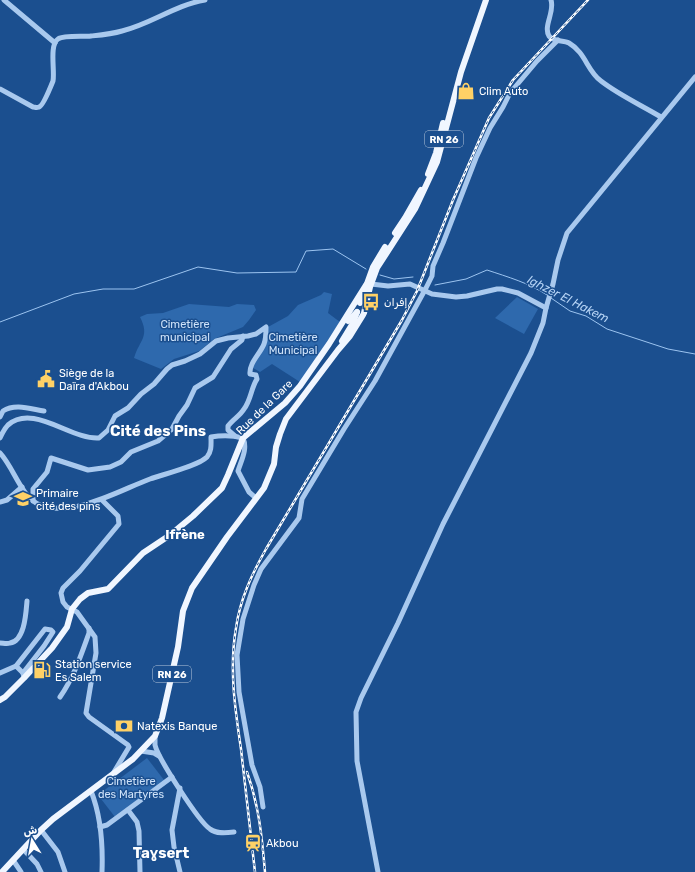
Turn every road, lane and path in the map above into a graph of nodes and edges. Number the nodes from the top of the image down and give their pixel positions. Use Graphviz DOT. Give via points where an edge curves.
graph roads {
  1 [pos="4,0"];
  2 [pos="205,0"];
  3 [pos="482,0"];
  4 [pos="486,0"];
  5 [pos="551,0"];
  6 [pos="558,40"];
  7 [pos="55,43"];
  8 [pos="695,77"];
  9 [pos="0,89"];
  10 [pos="661,117"];
  11 [pos="375,268"];
  12 [pos="370,282"];
  13 [pos="424,291"];
  14 [pos="358,303"];
  15 [pos="546,308"];
  16 [pos="360,313"];
  17 [pos="349,314"];
  18 [pos="243,336"];
  19 [pos="330,344"];
  20 [pos="44,411"];
  21 [pos="0,416"];
  22 [pos="0,436"];
  23 [pos="235,436"];
  24 [pos="243,438"];
  25 [pos="0,453"];
  26 [pos="22,488"];
  27 [pos="256,498"];
  28 [pos="102,500"];
  29 [pos="33,501"];
  30 [pos="0,502"];
  31 [pos="27,601"];
  32 [pos="72,609"];
  33 [pos="89,628"];
  34 [pos="0,643"];
  35 [pos="16,666"];
  36 [pos="0,673"];
  37 [pos="24,676"];
  38 [pos="60,697"];
  39 [pos="0,700"];
  40 [pos="155,736"];
  41 [pos="141,752"];
  42 [pos="159,756"];
  43 [pos="113,774"];
  44 [pos="172,777"];
  45 [pos="180,788"];
  46 [pos="91,791"];
  47 [pos="263,807"];
  48 [pos="128,810"];
  49 [pos="100,827"];
  50 [pos="41,830"];
  51 [pos="234,832"];
  52 [pos="23,849"];
  53 [pos="13,860"];
  54 [pos="2,872"];
  55 [pos="21,872"];
  56 [pos="41,872"];
  57 [pos="65,872"];
  58 [pos="102,872"];
  59 [pos="140,872"];
  60 [pos="180,872"];
  61 [pos="378,872"];
  1 -- 7 [label="street"];
  2 -- 7 [label="street" via="122,31 64,37"];
  3 -- 11 [label="main road, RN 26" via="456,74 436,153 420,193"];
  4 -- 11 [label="main road, RN 26" via="461,72 432,174 415,209"];
  5 -- 6 [label="street" via="552,12 548,34 552,39"];
  6 -- 10 [label="street" via="569,43 584,56 600,80"];
  6 -- 13 [label="street" via="510,93 490,128"];
  7 -- 9 [label="street" via="52,81 40,107 33,107"];
  8 -- 10 [label="street"];
  10 -- 15 [label="street" via="567,233"];
  11 -- 12 [label="main road, RN 26"];
  12 -- 13 [label="street" via="388,286 410,284"];
  12 -- 14 [label="main road"];
  12 -- 16 [label="main road, RN 26"];
  13 -- 15 [label="street" via="456,297 502,289 518,293"];
  13 -- 47 [label="street" via="375,381 302,499 299,518 261,569 243,619 237,655 239,686 252,765 260,787"];
  14 -- 16 [label="main road"];
  14 -- 17 [label="main road, Rue de la Gare"];
  15 -- 61 [label="street" via="544,323 531,353 443,524 356,712 357,761"];
  16 -- 17 [label="main road"];
  16 -- 19 [label="main road" via="349,319"];
  16 -- 27 [label="main road, RN 26" via="338,350 286,419 270,476"];
  17 -- 19 [label="main road, Rue de la Gare"];
  18 -- 22 [label="street" via="216,341 200,354 172,365 128,408 115,416 108,430 99,438 86,437 30,417 14,421"];
  18 -- 23 [label="street" via="256,334 266,327 265,342 250,370 250,374 256,375 257,379 249,400 228,426 228,430"];
  18 -- 29 [label="street" via="231,349 213,377 195,388 187,405 167,434 110,466 88,470 51,458 47,472 33,489"];
  19 -- 24 [label="main road, Rue de la Gare" via="285,403"];
  20 -- 21 [label="street" via="12,407 2,411"];
  23 -- 24 [label="street"];
  23 -- 28 [label="street" via="211,437 212,448 202,461 150,479"];
  24 -- 27 [label="street" via="245,449 238,471 249,492"];
  24 -- 32 [label="main road, Rue de la Gare" via="222,488 205,505 170,535 143,553 108,589 88,593"];
  25 -- 26 [label="street"];
  26 -- 29 [label="street"];
  26 -- 30 [label="street" via="7,500"];
  27 -- 40 [label="main road, RN 26" via="199,576 187,599 164,711"];
  28 -- 29 [label="street" via="60,509"];
  28 -- 32 [label="street" via="118,516 119,524 63,588 63,602"];
  31 -- 34 [label="street" via="24,626 20,635 10,643"];
  32 -- 33 [label="street"];
  32 -- 37 [label="main road, Rue de la Gare" via="68,627 52,648"];
  33 -- 38 [label="street" via="79,661"];
  33 -- 43 [label="street" via="95,637 96,653 86,713 129,747"];
  35 -- 36 [label="street"];
  35 -- 37 [label="street"];
  35 -- 37 [label="street" via="45,629 53,632"];
  37 -- 39 [label="main road, Rue de la Gare"];
  40 -- 41 [label="main road, RN 26"];
  40 -- 42 [label="street"];
  41 -- 42 [label="street"];
  41 -- 43 [label="main road, RN 26"];
  42 -- 44 [label="street"];
  43 -- 46 [label="main road, RN 26"];
  44 -- 45 [label="street"];
  44 -- 48 [label="street"];
  45 -- 51 [label="street" via="209,829 215,832"];
  45 -- 60 [label="street" via="172,830"];
  46 -- 49 [label="street"];
  46 -- 50 [label="main road, RN 26"];
  48 -- 49 [label="street"];
  48 -- 59 [label="street" via="137,822 139,831"];
  49 -- 58 [label="street" via="103,846"];
  50 -- 52 [label="main road, RN 26"];
  50 -- 57 [label="street" via="58,852"];
  52 -- 53 [label="main road, RN 26"];
  52 -- 56 [label="street" via="38,864"];
  53 -- 54 [label="main road, RN 26"];
  53 -- 55 [label="street"];
}
